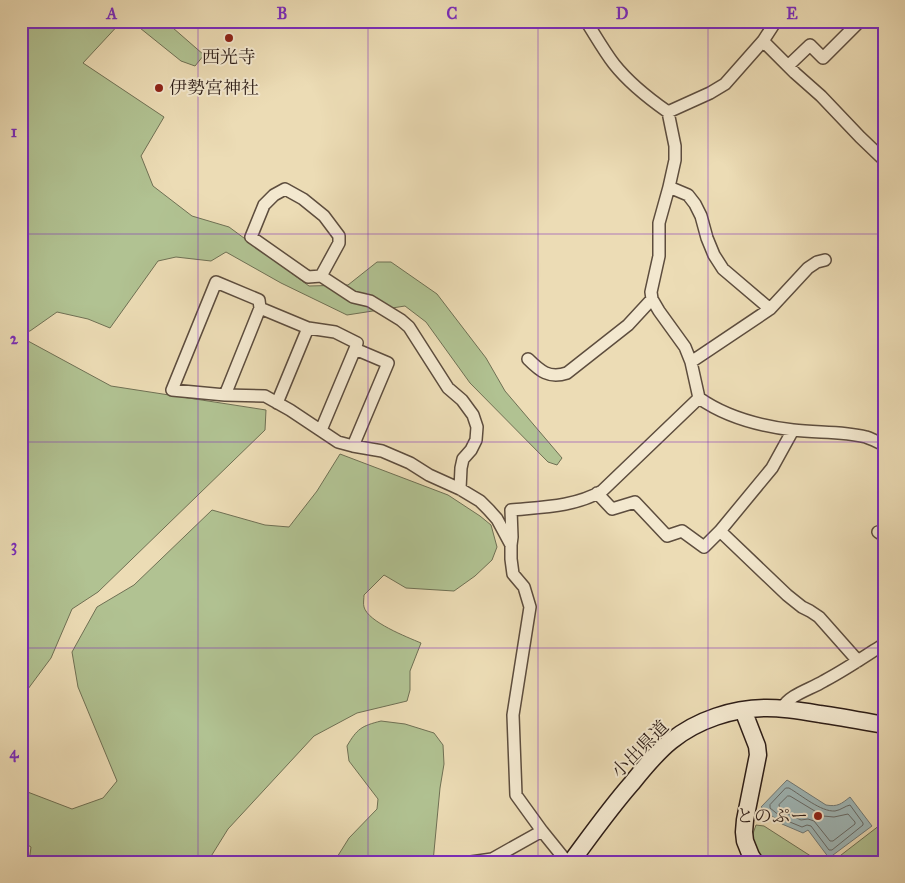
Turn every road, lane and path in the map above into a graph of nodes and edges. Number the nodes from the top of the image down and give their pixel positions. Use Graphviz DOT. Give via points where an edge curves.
graph roads {
  1 [pos="586,21"];
  2 [pos="776,21"];
  3 [pos="860,21"];
  4 [pos="763,41"];
  5 [pos="788,66"];
  6 [pos="668,112"];
  7 [pos="884,160"];
  8 [pos="669,187"];
  9 [pos="825,260"];
  10 [pos="321,276"];
  11 [pos="652,299"];
  12 [pos="260,308"];
  13 [pos="770,309"];
  14 [pos="308,328"];
  15 [pos="355,349"];
  16 [pos="528,359"];
  17 [pos="691,362"];
  18 [pos="225,395"];
  19 [pos="699,398"];
  20 [pos="277,403"];
  21 [pos="320,430"];
  22 [pos="793,430"];
  23 [pos="884,445"];
  24 [pos="353,446"];
  25 [pos="460,489"];
  26 [pos="597,493"];
  27 [pos="720,531"];
  28 [pos="510,545"];
  29 [pos="884,644"];
  30 [pos="858,662"];
  31 [pos="782,708"];
  32 [pos="743,710"];
  33 [pos="884,724"];
  34 [pos="542,831"];
  35 [pos="471,862"];
  36 [pos="567,862"];
  37 [pos="571,862"];
  38 [pos="755,862"];
  1 -- 6 [label="street" via="614,65 634,86"];
  2 -- 4 [label="street"];
  3 -- 5 [label="street" via="823,58 810,45"];
  4 -- 5 [label="street"];
  4 -- 6 [label="street" via="725,84"];
  5 -- 7 [label="street"];
  6 -- 8 [label="street" via="675,146"];
  8 -- 11 [label="street" via="659,223 659,256"];
  8 -- 13 [label="street" via="688,195 695,204 714,255 723,269"];
  9 -- 13 [label="street" via="808,268"];
  10 -- 10 [label="street" via="308,277 251,237 264,205 285,189 324,216 339,236 339,243"];
  10 -- 25 [label="street" via="352,297 370,301 409,327 448,388 473,414 476,440 460,468"];
  11 -- 16 [label="street" via="628,325 567,373 550,375"];
  11 -- 17 [label="street" via="685,347"];
  12 -- 14 [label="street"];
  12 -- 18 [label="street"];
  12 -- 18 [label="street" via="259,300 216,282 172,390"];
  13 -- 17 [label="street"];
  14 -- 15 [label="street" via="335,332 357,343"];
  14 -- 20 [label="street"];
  15 -- 21 [label="street"];
  15 -- 24 [label="street" via="388,363"];
  17 -- 19 [label="street"];
  18 -- 20 [label="street" via="265,396"];
  19 -- 22 [label="street" via="723,412"];
  19 -- 26 [label="street"];
  20 -- 21 [label="street"];
  21 -- 24 [label="street" via="338,442"];
  22 -- 23 [label="street" via="866,437"];
  22 -- 27 [label="street" via="772,468"];
  24 -- 25 [label="street" via="382,451"];
  25 -- 28 [label="street" via="490,510"];
  26 -- 27 [label="street" via="612,509 635,502 667,536 682,531 704,547"];
  26 -- 28 [label="street" via="576,502 511,510"];
  27 -- 30 [label="street" via="787,595 819,618"];
  28 -- 34 [label="street" via="513,574 524,587 530,607 513,715 516,794"];
  29 -- 30 [label="street"];
  30 -- 31 [label="street" via="787,700"];
  31 -- 32 [label="main road, 小出県道"];
  31 -- 33 [label="main road, 小出県道"];
  32 -- 37 [label="main road, 小出県道" via="702,722 671,741 647,764"];
  32 -- 38 [label="main road" via="758,754 744,832"];
  34 -- 35 [label="street" via="492,859"];
  34 -- 36 [label="street"];
}
